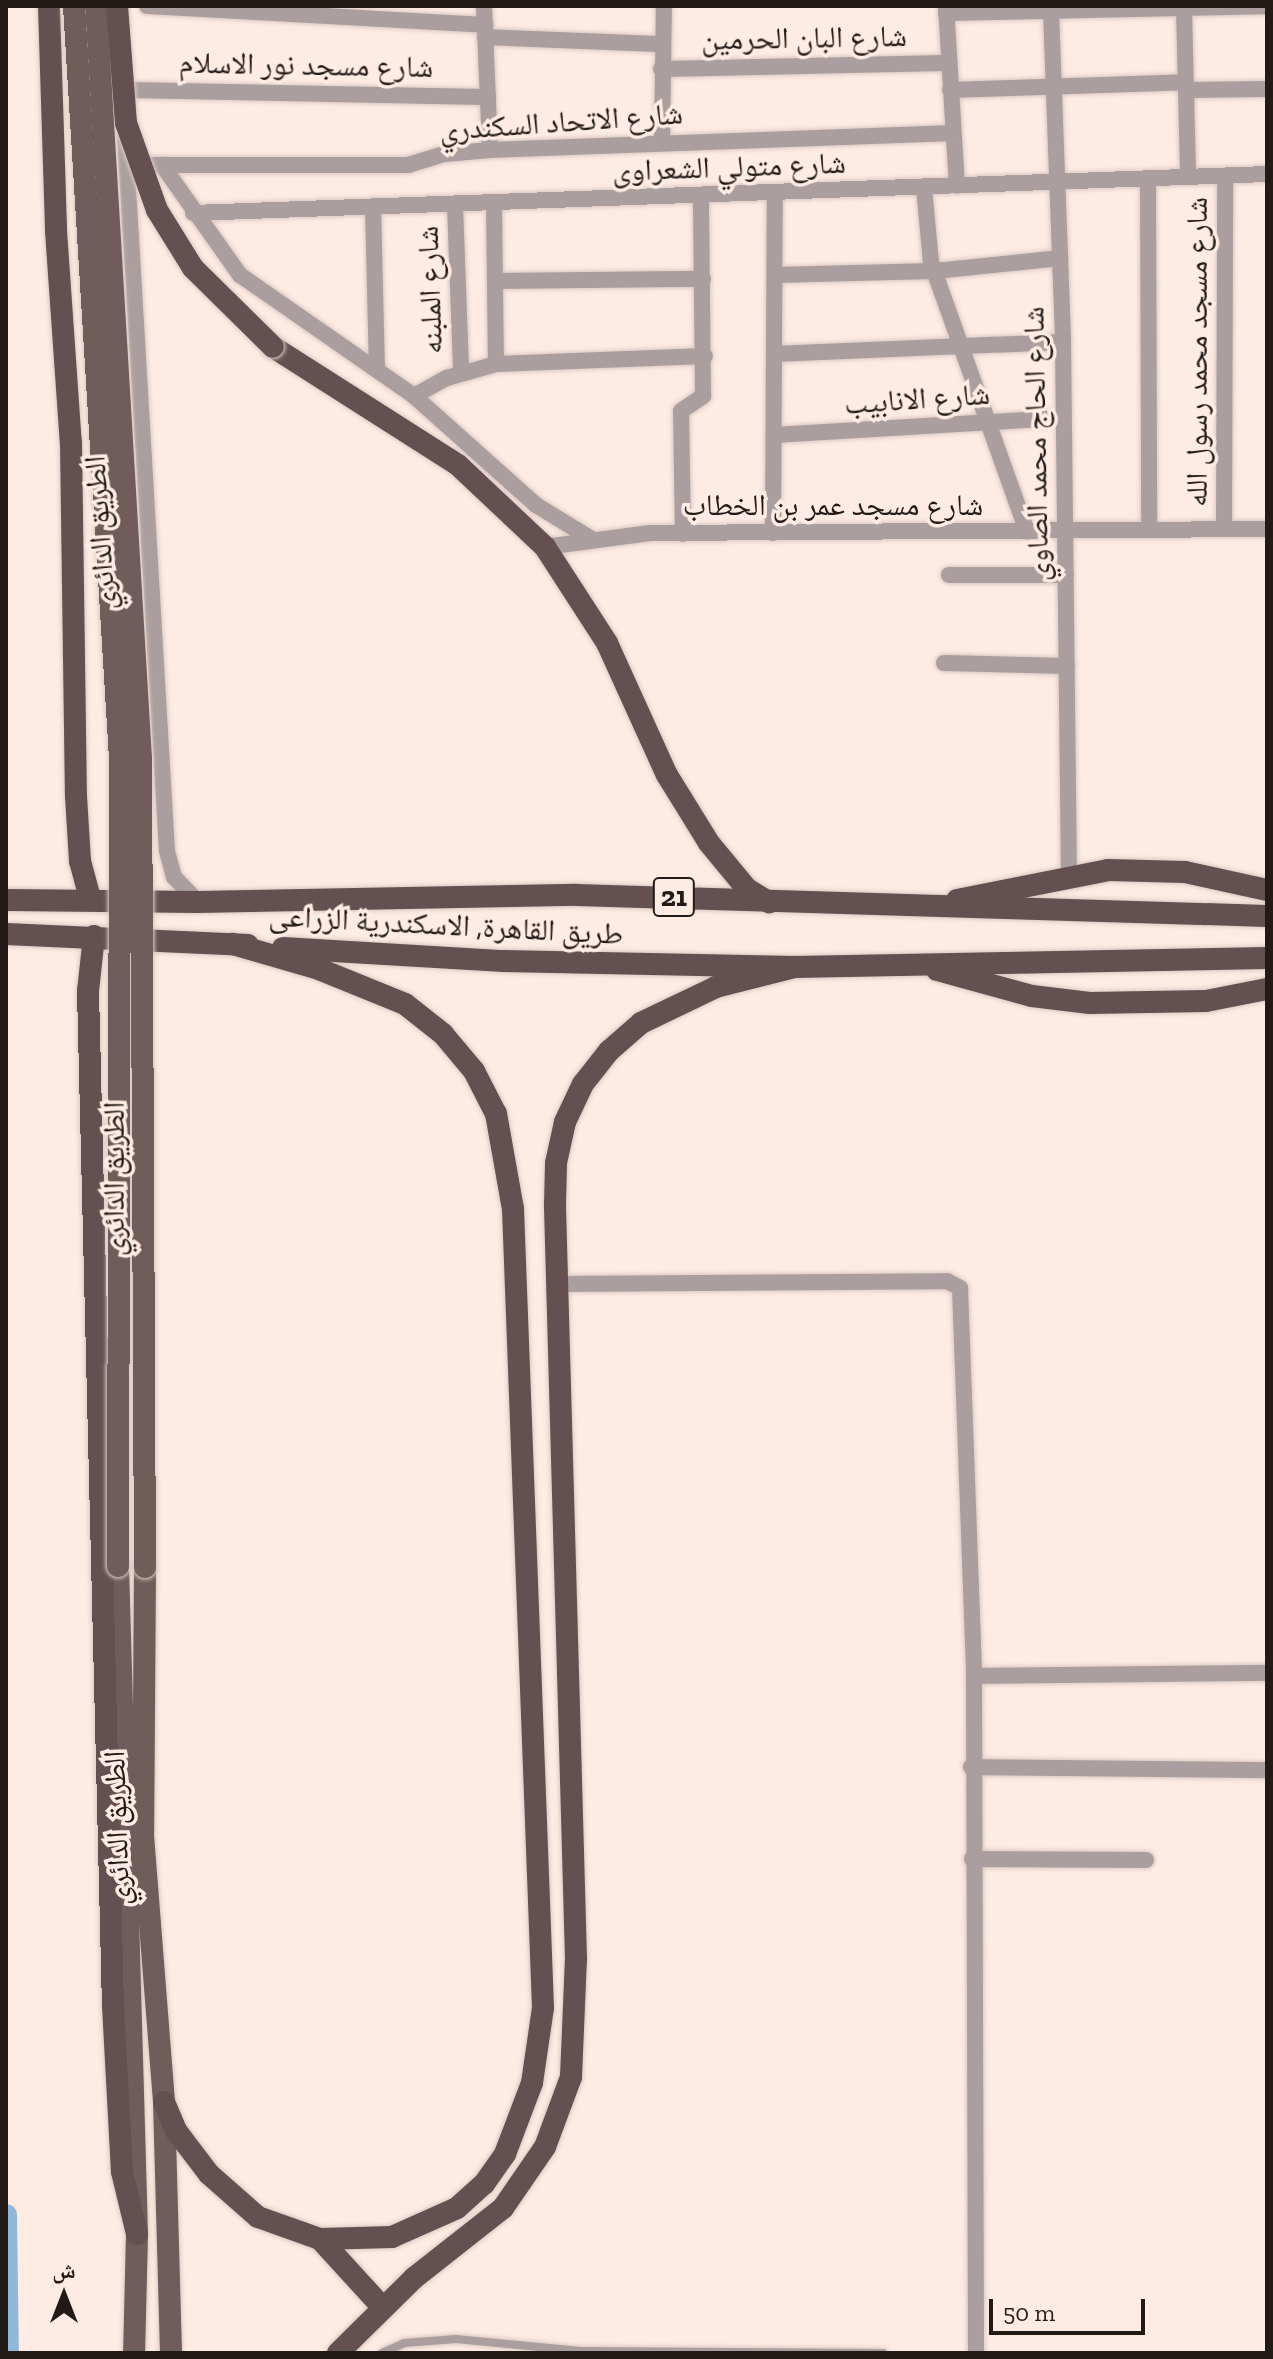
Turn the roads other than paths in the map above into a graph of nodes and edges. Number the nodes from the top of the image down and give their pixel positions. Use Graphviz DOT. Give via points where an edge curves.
graph roads {
  1 [pos="49,6"];
  2 [pos="74,6"];
  3 [pos="96,6"];
  4 [pos="118,6"];
  5 [pos="147,6"];
  6 [pos="484,6"];
  7 [pos="664,6"];
  8 [pos="1267,6"];
  9 [pos="1184,8"];
  10 [pos="946,10"];
  11 [pos="1051,11"];
  12 [pos="375,12"];
  13 [pos="485,31"];
  14 [pos="662,44"];
  15 [pos="948,63"];
  16 [pos="661,69"];
  17 [pos="1053,86"];
  18 [pos="1186,86"];
  19 [pos="1267,89"];
  20 [pos="123,90"];
  21 [pos="950,90"];
  22 [pos="488,97"];
  23 [pos="953,133"];
  24 [pos="662,142"];
  25 [pos="490,150"];
  26 [pos="126,165"];
  27 [pos="162,165"];
  28 [pos="1267,174"];
  29 [pos="1225,176"];
  30 [pos="1188,177"];
  31 [pos="1148,178"];
  32 [pos="1057,182"];
  33 [pos="957,186"];
  34 [pos="924,188"];
  35 [pos="775,194"];
  36 [pos="701,197"];
  37 [pos="494,204"];
  38 [pos="455,205"];
  39 [pos="373,207"];
  40 [pos="193,213"];
  41 [pos="1060,258"];
  42 [pos="935,271"];
  43 [pos="775,275"];
  44 [pos="703,279"];
  45 [pos="495,281"];
  46 [pos="1063,342"];
  47 [pos="960,344"];
  48 [pos="774,354"];
  49 [pos="705,356"];
  50 [pos="496,364"];
  51 [pos="377,369"];
  52 [pos="461,372"];
  53 [pos="414,396"];
  54 [pos="1064,418"];
  55 [pos="988,422"];
  56 [pos="774,435"];
  57 [pos="1149,529"];
  58 [pos="1224,529"];
  59 [pos="1267,529"];
  60 [pos="1065,530"];
  61 [pos="1027,531"];
  62 [pos="773,533"];
  63 [pos="683,534"];
  64 [pos="590,538"];
  65 [pos="545,547"];
  66 [pos="949,575"];
  67 [pos="1066,575"];
  68 [pos="944,663"];
  69 [pos="1067,666"];
  70 [pos="1069,876"];
  71 [pos="1267,890"];
  72 [pos="85,899"];
  73 [pos="6,900"];
  74 [pos="198,902"];
  75 [pos="770,902"];
  76 [pos="927,907"];
  77 [pos="1267,916"];
  78 [pos="6,934"];
  79 [pos="88,936"];
  80 [pos="233,944"];
  81 [pos="1267,958"];
  82 [pos="921,965"];
  83 [pos="795,967"];
  84 [pos="1267,989"];
  85 [pos="556,1284"];
  86 [pos="563,1502"];
  87 [pos="528,1503"];
  88 [pos="1267,1673"];
  89 [pos="974,1676"];
  90 [pos="971,1767"];
  91 [pos="1267,1770"];
  92 [pos="972,1859"];
  93 [pos="1146,1860"];
  94 [pos="164,2102"];
  95 [pos="137,2234"];
  96 [pos="320,2239"];
  97 [pos="382,2307"];
  98 [pos="134,2353"];
  99 [pos="171,2353"];
  100 [pos="338,2353"];
  101 [pos="382,2353"];
  102 [pos="883,2353"];
  103 [pos="976,2353"];
  1 -- 72 [label="highway" via="79,712 76,796"];
  2 -- 95 [label="main road, الطريق الدائري, bridge" via="120,759 118,1566"];
  3 -- 94 [label="main road, الطريق الدائري, bridge" via="141,759 143,1835"];
  4 -- 20 [label="street"];
  4 -- 65 [label="highway, bridge" via="126,123 157,210 193,268 273,347 458,465"];
  5 -- 12 [label="street"];
  6 -- 13 [label="street"];
  7 -- 14 [label="street"];
  8 -- 9 [label="street"];
  9 -- 11 [label="street"];
  9 -- 18 [label="street"];
  10 -- 11 [label="street"];
  10 -- 15 [label="street"];
  11 -- 17 [label="street, شارع الحاج محمد الصاوي"];
  12 -- 13 [label="street"];
  13 -- 14 [label="street"];
  13 -- 22 [label="street"];
  14 -- 16 [label="street"];
  15 -- 16 [label="street, شارع البان الحرمين"];
  15 -- 21 [label="street"];
  16 -- 24 [label="street"];
  17 -- 18 [label="street"];
  17 -- 21 [label="street"];
  17 -- 32 [label="street, شارع الحاج محمد الصاوي"];
  18 -- 19 [label="street"];
  18 -- 30 [label="street"];
  20 -- 22 [label="street, شارع مسجد نور الاسلام"];
  20 -- 26 [label="street"];
  21 -- 23 [label="street"];
  22 -- 25 [label="street"];
  23 -- 24 [label="street, شارع الاتحاد السكندري"];
  23 -- 33 [label="street"];
  24 -- 25 [label="street, شارع الاتحاد السكندري"];
  25 -- 27 [label="street, شارع الاتحاد السكندري" via="445,154 408,165"];
  26 -- 27 [label="street, شارع الاتحاد السكندري"];
  26 -- 74 [label="street" via="167,851 174,877"];
  27 -- 40 [label="street"];
  28 -- 29 [label="street, شارع متولي الشعراوى"];
  29 -- 30 [label="street, شارع متولي الشعراوى"];
  29 -- 58 [label="street, شارع مسجد محمد رسول الله"];
  30 -- 31 [label="street, شارع متولي الشعراوى"];
  31 -- 32 [label="street, شارع متولي الشعراوى"];
  31 -- 57 [label="street"];
  32 -- 33 [label="street, شارع متولي الشعراوى"];
  32 -- 41 [label="street, شارع الحاج محمد الصاوي"];
  33 -- 34 [label="street, شارع متولي الشعراوى"];
  34 -- 35 [label="street, شارع متولي الشعراوى"];
  34 -- 42 [label="street"];
  35 -- 36 [label="street, شارع متولي الشعراوى"];
  35 -- 43 [label="street"];
  36 -- 37 [label="street, شارع متولي الشعراوى"];
  36 -- 44 [label="street"];
  37 -- 38 [label="street, شارع متولي الشعراوى"];
  37 -- 45 [label="street"];
  38 -- 39 [label="street, شارع متولي الشعراوى"];
  38 -- 52 [label="street, شارع الملبنه"];
  39 -- 40 [label="street, شارع متولي الشعراوى"];
  39 -- 51 [label="street"];
  40 -- 51 [label="street" via="240,275"];
  41 -- 42 [label="street"];
  41 -- 46 [label="street, شارع الحاج محمد الصاوي"];
  42 -- 43 [label="street"];
  42 -- 47 [label="street"];
  43 -- 48 [label="street"];
  44 -- 45 [label="street"];
  44 -- 49 [label="street"];
  45 -- 50 [label="street"];
  46 -- 47 [label="street"];
  46 -- 54 [label="street, شارع الحاج محمد الصاوي"];
  47 -- 48 [label="street" via="945,350"];
  47 -- 55 [label="street"];
  48 -- 56 [label="street"];
  49 -- 50 [label="street"];
  49 -- 63 [label="street" via="703,396 681,411"];
  50 -- 52 [label="street"];
  51 -- 53 [label="street"];
  52 -- 53 [label="street"];
  53 -- 64 [label="street" via="536,505"];
  54 -- 55 [label="street, شارع الانابيب"];
  54 -- 60 [label="street, شارع الحاج محمد الصاوي"];
  55 -- 56 [label="street, شارع الانابيب"];
  55 -- 61 [label="street"];
  56 -- 62 [label="street"];
  57 -- 58 [label="street, شارع مسجد عمر بن الخطاب"];
  57 -- 60 [label="street, شارع مسجد عمر بن الخطاب"];
  58 -- 59 [label="street, شارع مسجد عمر بن الخطاب"];
  60 -- 61 [label="street, شارع مسجد عمر بن الخطاب"];
  60 -- 67 [label="street, شارع الحاج محمد الصاوي"];
  61 -- 62 [label="street, شارع مسجد عمر بن الخطاب"];
  62 -- 63 [label="street, شارع مسجد عمر بن الخطاب"];
  63 -- 64 [label="street, شارع مسجد عمر بن الخطاب"];
  64 -- 65 [label="street, شارع مسجد عمر بن الخطاب"];
  65 -- 75 [label="highway" via="607,643 667,775 709,843 747,889"];
  66 -- 67 [label="street"];
  67 -- 69 [label="street, شارع الحاج محمد الصاوي"];
  68 -- 69 [label="street"];
  69 -- 70 [label="street, شارع الحاج محمد الصاوي"];
  70 -- 71 [label="highway" via="1145,869"];
  70 -- 76 [label="highway"];
  72 -- 73 [label="highway, طريق القاهرة, الاسكندرية الزراعى / 21"];
  72 -- 74 [label="highway, طريق القاهرة, الاسكندرية الزراعى / 21"];
  74 -- 75 [label="highway, طريق القاهرة, الاسكندرية الزراعى / 21" via="577,895"];
  75 -- 76 [label="highway, طريق القاهرة, الاسكندرية الزراعى / 21"];
  76 -- 77 [label="highway, طريق القاهرة, الاسكندرية الزراعى / 21"];
  78 -- 79 [label="highway, طريق القاهرة, الاسكندرية الزراعى / 21"];
  79 -- 80 [label="highway, طريق القاهرة, الاسكندرية الزراعى / 21"];
  79 -- 95 [label="highway" via="112,1990 122,2172"];
  80 -- 83 [label="highway, طريق القاهرة, الاسكندرية الزراعى / 21" via="518,961"];
  80 -- 87 [label="highway" via="347,979 405,1004 443,1034 481,1085 496,1114 508,1160"];
  81 -- 82 [label="highway, طريق القاهرة, الاسكندرية الزراعى / 21"];
  82 -- 83 [label="highway, طريق القاهرة, الاسكندرية الزراعى / 21"];
  82 -- 84 [label="highway" via="1004,990 1090,1003 1191,1002"];
  83 -- 85 [label="highway" via="716,987 641,1023 583,1084 565,1122 556,1163"];
  85 -- 86 [label="highway"];
  85 -- 89 [label="street" via="958,1284"];
  86 -- 87 [label="highway"];
  86 -- 97 [label="highway" via="576,1959 571,2077 545,2147 503,2208"];
  87 -- 96 [label="highway" via="544,1963 532,2083 505,2154 484,2184 457,2208 392,2237"];
  88 -- 89 [label="street"];
  89 -- 90 [label="street"];
  90 -- 91 [label="street"];
  90 -- 92 [label="street"];
  92 -- 93 [label="street"];
  92 -- 103 [label="street"];
  94 -- 96 [label="highway" via="184,2142 223,2190 258,2217"];
  94 -- 99 [label="main road, الطريق الدائري"];
  95 -- 98 [label="main road, الطريق الدائري"];
  96 -- 97 [label="highway"];
  97 -- 100 [label="highway"];
  101 -- 102 [label="lane" via="404,2343 456,2339 580,2351"];
}
